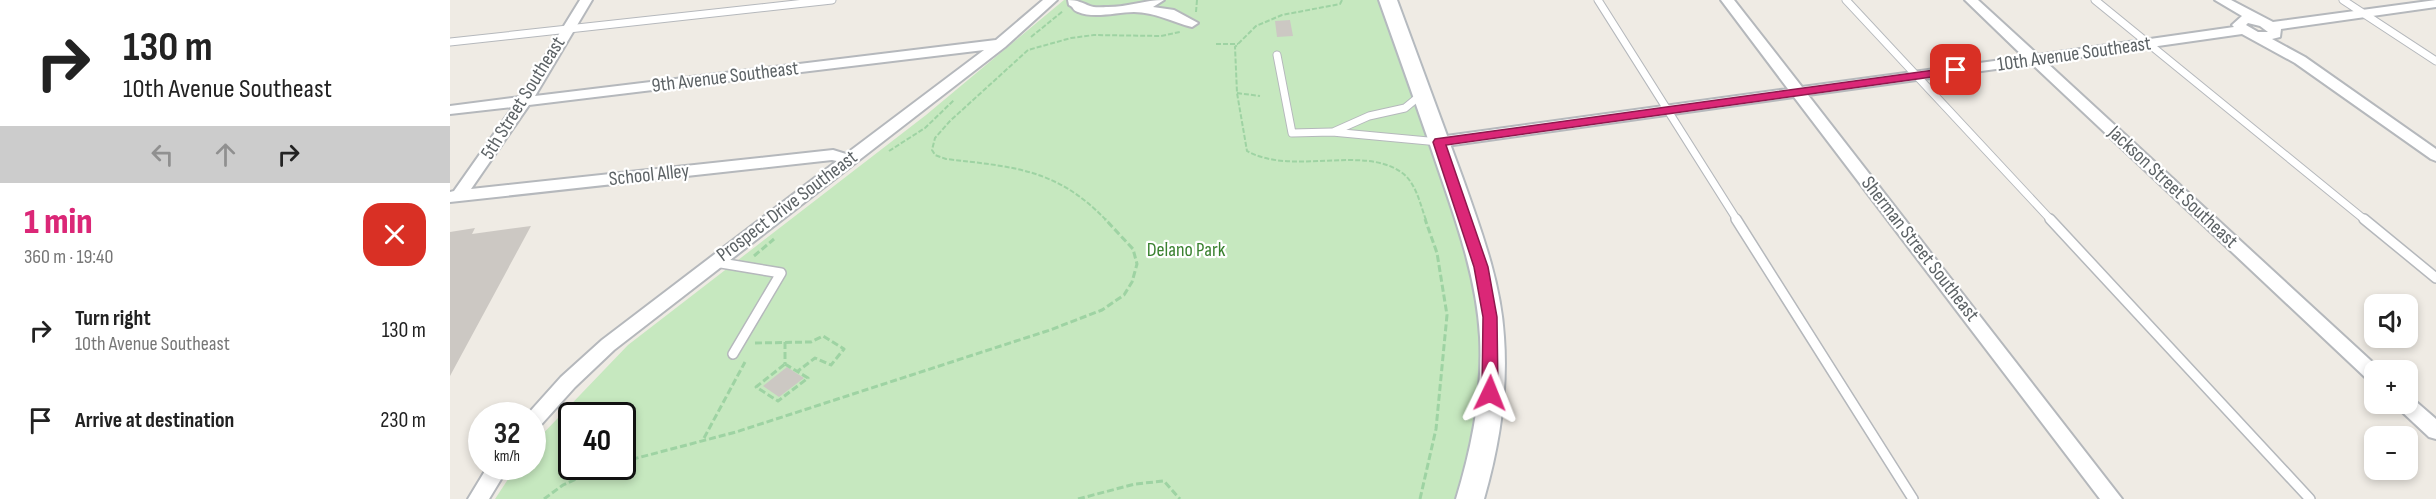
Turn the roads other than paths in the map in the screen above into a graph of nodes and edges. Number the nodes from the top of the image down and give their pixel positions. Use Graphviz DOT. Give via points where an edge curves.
graph roads {
  1 [pos="586,0"];
  2 [pos="832,0"];
  3 [pos="1051,0"];
  4 [pos="1158,0"];
  5 [pos="1388,0"];
  6 [pos="1598,0"];
  7 [pos="1727,0"];
  8 [pos="1846,0"];
  9 [pos="1971,0"];
  10 [pos="2096,0"];
  11 [pos="2220,0"];
  12 [pos="2343,0"];
  13 [pos="2436,3"];
  14 [pos="1120,5"];
  15 [pos="1168,6"];
  16 [pos="1073,7"];
  17 [pos="1138,9"];
  18 [pos="2364,13"];
  19 [pos="1192,23"];
  20 [pos="2270,26"];
  21 [pos="567,30"];
  22 [pos="2246,30"];
  23 [pos="450,42"];
  24 [pos="2149,43"];
  25 [pos="1000,44"];
  26 [pos="1277,55"];
  27 [pos="2036,60"];
  28 [pos="2300,60"];
  29 [pos="2436,61"];
  30 [pos="1917,76"];
  31 [pos="1799,92"];
  32 [pos="1422,93"];
  33 [pos="525,100"];
  34 [pos="450,110"];
  35 [pos="1666,110"];
  36 [pos="1332,132"];
  37 [pos="1439,142"];
  38 [pos="2436,156"];
  39 [pos="848,160"];
  40 [pos="455,197"];
  41 [pos="714,261"];
  42 [pos="2436,278"];
  43 [pos="733,354"];
  44 [pos="2364,365"];
  45 [pos="546,406"];
  46 [pos="2417,414"];
  47 [pos="2436,431"];
  48 [pos="490,480"];
  49 [pos="1478,493"];
  50 [pos="478,499"];
  51 [pos="1913,499"];
  52 [pos="2112,499"];
  53 [pos="2310,499"];
  1 -- 21 [label="street, 5th Street Southeast"];
  2 -- 21 [label="lane"];
  3 -- 25 [label="street, Prospect Drive Southeast"];
  4 -- 17 [label="street"];
  5 -- 32 [label="street"];
  6 -- 35 [label="lane"];
  7 -- 31 [label="street, Sherman Street Southeast"];
  8 -- 30 [label="lane"];
  9 -- 27 [label="street, Jackson Street Southeast"];
  10 -- 24 [label="lane"];
  11 -- 20 [label="street"];
  11 -- 22 [label="street"];
  12 -- 18 [label="lane"];
  13 -- 18 [label="street"];
  14 -- 16 [label="street"];
  14 -- 17 [label="street"];
  15 -- 17 [label="street"];
  15 -- 19 [label="street" via="1179,20"];
  18 -- 20 [label="street"];
  18 -- 29 [label="lane"];
  20 -- 22 [label="street" via="2272,36"];
  20 -- 22 [label="street" via="2245,19"];
  20 -- 28 [label="street"];
  21 -- 23 [label="lane"];
  21 -- 33 [label="street, 5th Street Southeast"];
  22 -- 24 [label="street, 10th Avenue Southeast"];
  22 -- 28 [label="street"];
  24 -- 27 [label="street, 10th Avenue Southeast"];
  24 -- 42 [label="lane"];
  25 -- 33 [label="street, 9th Avenue Southeast"];
  25 -- 39 [label="street, Prospect Drive Southeast"];
  26 -- 36 [label="lane" via="1292,133"];
  27 -- 30 [label="street, 10th Avenue Southeast"];
  27 -- 44 [label="street, Jackson Street Southeast"];
  28 -- 38 [label="street"];
  30 -- 31 [label="street, 10th Avenue Southeast"];
  30 -- 53 [label="lane"];
  31 -- 35 [label="street, 10th Avenue Southeast"];
  31 -- 52 [label="street, Sherman Street Southeast"];
  32 -- 36 [label="lane" via="1405,108 1370,116"];
  32 -- 37 [label="street"];
  33 -- 34 [label="street, 9th Avenue Southeast"];
  33 -- 40 [label="street, 5th Street Southeast"];
  35 -- 37 [label="street, 10th Avenue Southeast"];
  35 -- 51 [label="lane"];
  36 -- 37 [label="lane"];
  37 -- 49 [label="street" via="1481,267 1490,317 1489,412"];
  39 -- 40 [label="street, School Alley" via="833,155"];
  39 -- 41 [label="street, Prospect Drive Southeast"];
  41 -- 43 [label="lane" via="781,273"];
  41 -- 45 [label="street, Prospect Drive Southeast" via="608,345"];
  46 -- 47 [label="street"];
  48 -- 50 [label="street"];
}
